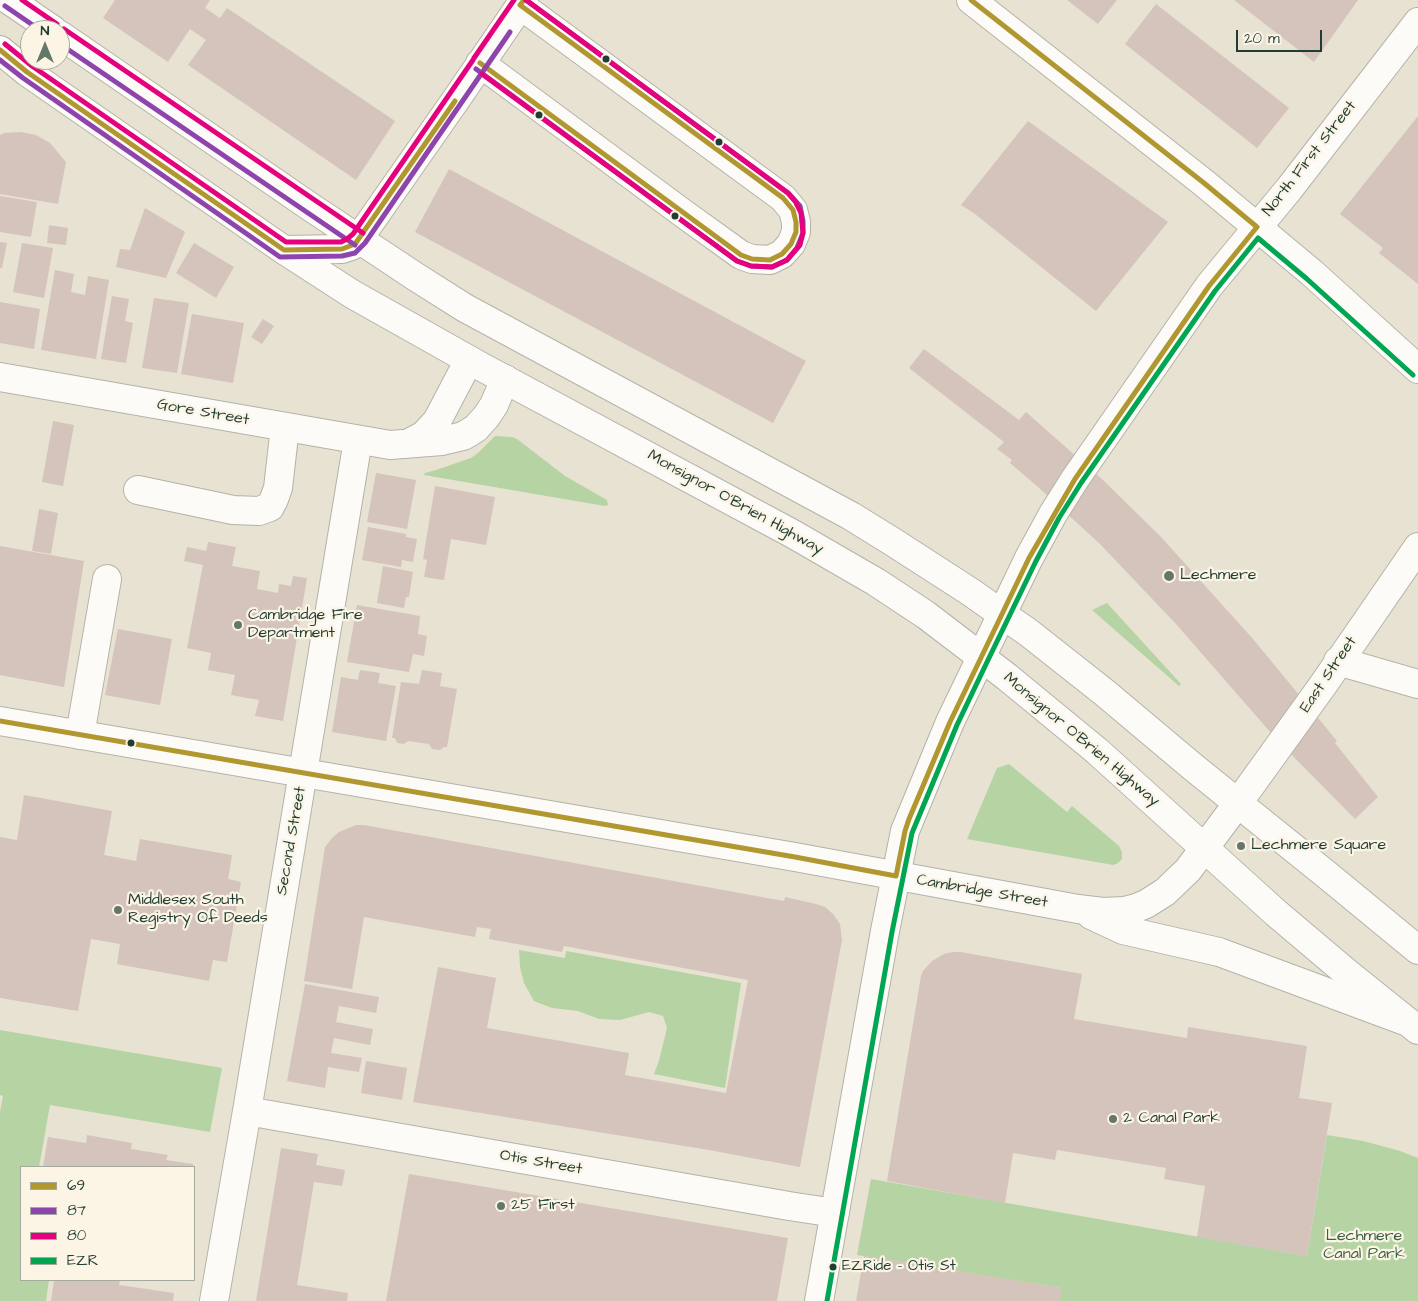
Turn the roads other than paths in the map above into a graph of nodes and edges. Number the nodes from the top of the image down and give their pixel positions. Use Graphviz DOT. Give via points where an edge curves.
graph roads {
  1 [pos="9,0"];
  2 [pos="971,0"];
  3 [pos="522,2"];
  4 [pos="38,20"];
  5 [pos="1418,22"];
  6 [pos="70,41"];
  7 [pos="0,50"];
  8 [pos="480,63"];
  9 [pos="1257,227"];
  10 [pos="359,239"];
  11 [pos="284,250"];
  12 [pos="469,360"];
  13 [pos="1418,369"];
  14 [pos="0,377"];
  15 [pos="505,379"];
  16 [pos="285,427"];
  17 [pos="358,440"];
  18 [pos="407,444"];
  19 [pos="138,490"];
  20 [pos="1418,547"];
  21 [pos="107,579"];
  22 [pos="1002,614"];
  23 [pos="981,657"];
  24 [pos="1338,661"];
  25 [pos="1418,684"];
  26 [pos="0,721"];
  27 [pos="80,735"];
  28 [pos="304,774"];
  29 [pos="1238,803"];
  30 [pos="1205,848"];
  31 [pos="896,876"];
  32 [pos="1078,909"];
  33 [pos="1418,950"];
  34 [pos="1413,1026"];
  35 [pos="247,1112"];
  36 [pos="835,1213"];
  37 [pos="214,1301"];
  38 [pos="819,1301"];
  1 -- 4 [label="main road"];
  2 -- 9 [label="main road"];
  3 -- 8 [label="main road"];
  3 -- 8 [label="main road" via="783,198 793,210 796,222 791,244 770,260 741,255"];
  5 -- 9 [label="main road, North First Street"];
  6 -- 10 [label="main road"];
  7 -- 11 [label="main road, Monsignor O'Brien Highway" via="26,72"];
  8 -- 10 [label="main road"];
  9 -- 13 [label="main road"];
  9 -- 22 [label="main road, North First Street" via="1209,286 1075,479 1029,558"];
  10 -- 11 [label="main road" via="342,249"];
  10 -- 22 [label="main road" via="468,309 851,516"];
  11 -- 12 [label="main road, Monsignor O'Brien Highway" via="373,307"];
  12 -- 15 [label="main road, Monsignor O'Brien Highway"];
  12 -- 18 [label="main road" via="437,421 424,435"];
  14 -- 16 [label="main road, Gore Street"];
  15 -- 18 [label="main road, Gore Street" via="486,417 470,432 448,440"];
  15 -- 23 [label="main road, Monsignor O'Brien Highway" via="822,550 926,615"];
  16 -- 17 [label="main road, Gore Street"];
  16 -- 19 [label="main road" via="278,488 270,507 233,510"];
  17 -- 18 [label="main road, Gore Street"];
  17 -- 28 [label="main road, Second Street"];
  20 -- 24 [label="main road, East Street"];
  21 -- 27 [label="main road"];
  22 -- 23 [label="main road, North First Street"];
  22 -- 29 [label="main road" via="1105,692"];
  23 -- 30 [label="main road, Monsignor O'Brien Highway" via="1097,751"];
  23 -- 31 [label="main road, North First Street" via="909,819"];
  24 -- 25 [label="main road"];
  24 -- 29 [label="main road, East Street"];
  26 -- 27 [label="main road, Cambridge Street"];
  27 -- 28 [label="main road, Cambridge Street"];
  28 -- 31 [label="main road, Cambridge Street"];
  28 -- 35 [label="main road, Second Street"];
  29 -- 30 [label="main road, Cambridge Street"];
  29 -- 33 [label="main road"];
  30 -- 32 [label="main road, Cambridge Street" via="1174,884 1146,904 1119,911"];
  30 -- 34 [label="main road, Monsignor O'Brien Highway" via="1306,938"];
  31 -- 32 [label="main road, Cambridge Street"];
  31 -- 36 [label="main road, North First Street"];
  32 -- 34 [label="main road, Cambridge Street" via="1123,930 1220,952"];
  35 -- 36 [label="main road, Otis Street"];
  35 -- 37 [label="main road, Second Street"];
  36 -- 38 [label="main road, North First Street"];
}
